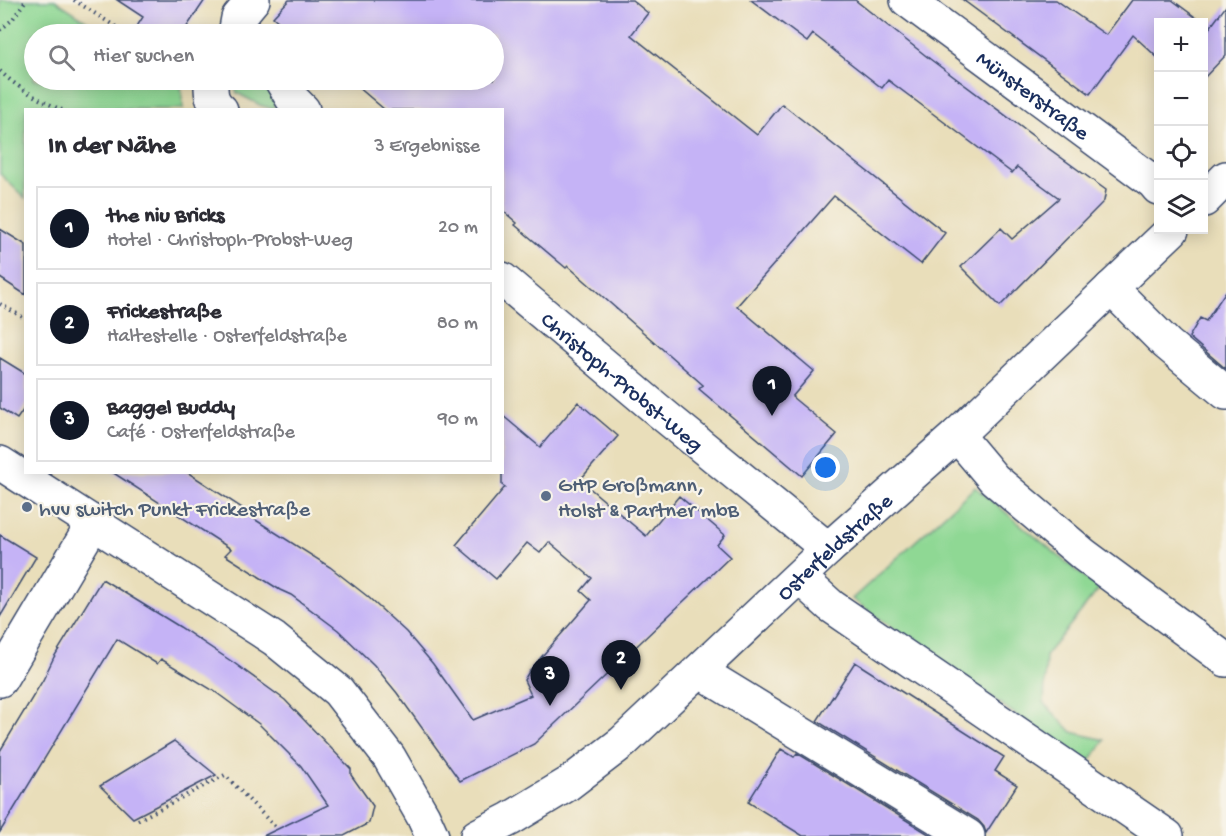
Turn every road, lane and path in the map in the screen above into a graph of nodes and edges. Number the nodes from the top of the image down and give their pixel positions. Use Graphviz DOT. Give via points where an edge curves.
graph roads {
  1 [pos="26,0"];
  2 [pos="74,0"];
  3 [pos="253,0"];
  4 [pos="907,0"];
  5 [pos="111,24"];
  6 [pos="237,24"];
  7 [pos="0,30"];
  8 [pos="0,70"];
  9 [pos="24,89"];
  10 [pos="26,90"];
  11 [pos="211,90"];
  12 [pos="286,90"];
  13 [pos="58,108"];
  14 [pos="219,108"];
  15 [pos="301,108"];
  16 [pos="1226,178"];
  17 [pos="1154,183"];
  18 [pos="1208,195"];
  19 [pos="1168,234"];
  20 [pos="504,281"];
  21 [pos="1111,288"];
  22 [pos="0,304"];
  23 [pos="24,319"];
  24 [pos="1226,393"];
  25 [pos="957,435"];
  26 [pos="0,463"];
  27 [pos="94,522"];
  28 [pos="828,549"];
  29 [pos="799,577"];
  30 [pos="1226,660"];
  31 [pos="699,671"];
  32 [pos="0,680"];
  33 [pos="138,820"];
  34 [pos="278,829"];
  35 [pos="432,836"];
  36 [pos="477,836"];
  37 [pos="968,836"];
  38 [pos="1167,836"];
  1 -- 7 [label="path"];
  2 -- 5 [label="path"];
  3 -- 6 [label="street"];
  4 -- 17 [label="street, Münsterstraße"];
  8 -- 9 [label="path"];
  10 -- 13 [label="path"];
  11 -- 14 [label="street" via="214,104"];
  12 -- 15 [label="street"];
  16 -- 18 [label="street"];
  19 -- 21 [label="street, Osterfeldstraße"];
  20 -- 28 [label="street, Christoph-Probst-Weg"];
  21 -- 24 [label="street" via="1167,344"];
  21 -- 25 [label="street, Osterfeldstraße"];
  22 -- 23 [label="path"];
  25 -- 28 [label="street, Osterfeldstraße"];
  25 -- 30 [label="street" via="994,479 1084,555"];
  26 -- 27 [label="street"];
  27 -- 32 [label="street"];
  27 -- 35 [label="street" via="274,639 338,691 389,757"];
  28 -- 29 [label="street, Osterfeldstraße"];
  29 -- 31 [label="street, Osterfeldstraße"];
  29 -- 38 [label="street" via="831,606"];
  31 -- 36 [label="street, Osterfeldstraße" via="597,763 519,814"];
  31 -- 37 [label="street"];
  33 -- 34 [label="path" via="225,775"];
}
